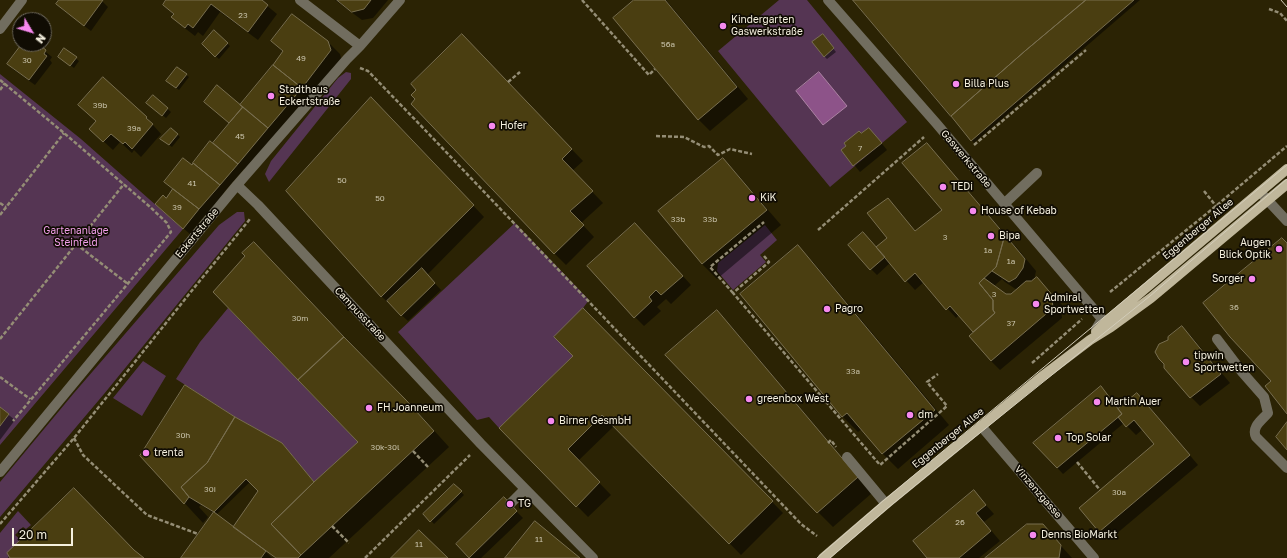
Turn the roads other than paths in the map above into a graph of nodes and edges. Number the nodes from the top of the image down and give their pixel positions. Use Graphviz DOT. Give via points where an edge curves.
graph roads {
  1 [pos="22,0"];
  2 [pos="300,0"];
  3 [pos="400,0"];
  4 [pos="828,0"];
  5 [pos="0,29"];
  6 [pos="360,46"];
  7 [pos="1287,169"];
  8 [pos="1037,173"];
  9 [pos="1287,184"];
  10 [pos="237,185"];
  11 [pos="1260,192"];
  12 [pos="1267,200"];
  13 [pos="1004,204"];
  14 [pos="1287,221"];
  15 [pos="1105,320"];
  16 [pos="1217,339"];
  17 [pos="1090,340"];
  18 [pos="981,426"];
  19 [pos="847,457"];
  20 [pos="1287,468"];
  21 [pos="0,472"];
  22 [pos="525,489"];
  23 [pos="510,504"];
  24 [pos="886,504"];
  25 [pos="593,558"];
  26 [pos="823,558"];
  27 [pos="1094,558"];
  1 -- 5 [label="street"];
  2 -- 6 [label="street"];
  3 -- 6 [label="street, Eckertstraße"];
  4 -- 13 [label="street, Gaswerkstraße"];
  6 -- 10 [label="street, Eckertstraße"];
  7 -- 11 [label="main road, Eggenberger Allee"];
  8 -- 13 [label="street"];
  9 -- 12 [label="main road, Eggenberger Allee"];
  10 -- 21 [label="street, Eckertstraße"];
  10 -- 22 [label="street, Campusstraße"];
  11 -- 12 [label="street"];
  11 -- 15 [label="main road, Eggenberger Allee"];
  12 -- 14 [label="street"];
  12 -- 17 [label="main road, Eggenberger Allee" via="1151,298"];
  13 -- 15 [label="street, Gaswerkstraße"];
  15 -- 17 [label="main road, Eggenberger Allee"];
  16 -- 20 [label="street" via="1264,397 1268,413 1255,428 1254,433"];
  17 -- 18 [label="main road, Eggenberger Allee"];
  18 -- 24 [label="main road, Eggenberger Allee"];
  18 -- 27 [label="street, Vinzenzgasse"];
  19 -- 24 [label="street"];
  22 -- 23 [label="street"];
  22 -- 25 [label="street, Campusstraße"];
  24 -- 26 [label="main road, Eggenberger Allee"];
}
